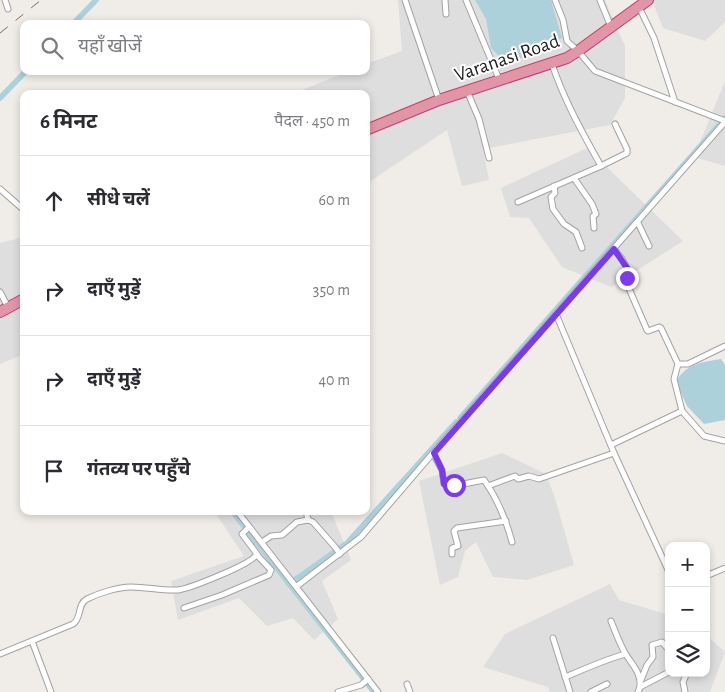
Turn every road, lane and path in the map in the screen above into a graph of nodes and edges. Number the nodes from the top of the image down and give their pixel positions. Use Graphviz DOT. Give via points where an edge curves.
graph roads {
  1 [pos="4,0"];
  2 [pos="405,0"];
  3 [pos="444,0"];
  4 [pos="466,0"];
  5 [pos="555,0"];
  6 [pos="600,0"];
  7 [pos="648,0"];
  8 [pos="638,7"];
  9 [pos="8,9"];
  10 [pos="446,14"];
  11 [pos="611,27"];
  12 [pos="578,51"];
  13 [pos="552,64"];
  14 [pos="498,79"];
  15 [pos="466,90"];
  16 [pos="439,100"];
  17 [pos="675,102"];
  18 [pos="725,121"];
  19 [pos="615,124"];
  20 [pos="370,128"];
  21 [pos="489,158"];
  22 [pos="601,166"];
  23 [pos="574,178"];
  24 [pos="554,186"];
  25 [pos="0,189"];
  26 [pos="518,202"];
  27 [pos="20,206"];
  28 [pos="638,223"];
  29 [pos="594,228"];
  30 [pos="649,246"];
  31 [pos="582,248"];
  32 [pos="614,249"];
  33 [pos="0,292"];
  34 [pos="20,301"];
  35 [pos="4,310"];
  36 [pos="556,314"];
  37 [pos="725,346"];
  38 [pos="678,364"];
  39 [pos="682,411"];
  40 [pos="725,442"];
  41 [pos="611,445"];
  42 [pos="434,453"];
  43 [pos="614,453"];
  44 [pos="488,486"];
  45 [pos="239,515"];
  46 [pos="307,515"];
  47 [pos="308,520"];
  48 [pos="506,521"];
  49 [pos="247,529"];
  50 [pos="262,542"];
  51 [pos="512,542"];
  52 [pos="338,550"];
  53 [pos="452,554"];
  54 [pos="257,556"];
  55 [pos="665,563"];
  56 [pos="725,568"];
  57 [pos="710,574"];
  58 [pos="294,583"];
  59 [pos="184,608"];
  60 [pos="611,621"];
  61 [pos="553,638"];
  62 [pos="32,641"];
  63 [pos="665,646"];
  64 [pos="0,654"];
  65 [pos="625,654"];
  66 [pos="665,674"];
  67 [pos="565,677"];
  68 [pos="685,677"];
  69 [pos="367,680"];
  70 [pos="641,680"];
  71 [pos="407,684"];
  72 [pos="608,684"];
  73 [pos="639,690"];
  74 [pos="50,692"];
  75 [pos="338,692"];
  76 [pos="378,692"];
  77 [pos="410,692"];
  78 [pos="570,692"];
  79 [pos="591,692"];
  80 [pos="685,692"];
  1 -- 9 [label="street"];
  2 -- 16 [label="street"];
  3 -- 10 [label="street"];
  4 -- 14 [label="street"];
  5 -- 12 [label="street" via="567,41"];
  6 -- 11 [label="street"];
  7 -- 8 [label="highway, Varanasi Road"];
  8 -- 11 [label="highway, Varanasi Road"];
  8 -- 17 [label="street" via="654,38"];
  11 -- 12 [label="highway, Varanasi Road"];
  12 -- 13 [label="highway, Varanasi Road"];
  12 -- 17 [label="street" via="595,71"];
  13 -- 14 [label="highway, Varanasi Road"];
  13 -- 22 [label="street" via="577,125"];
  14 -- 15 [label="highway, Varanasi Road"];
  15 -- 16 [label="highway, Varanasi Road"];
  15 -- 21 [label="street" via="479,119"];
  16 -- 20 [label="highway, Varanasi Road"];
  17 -- 18 [label="street"];
  18 -- 28 [label="street"];
  19 -- 22 [label="street" via="627,153"];
  22 -- 23 [label="street"];
  23 -- 24 [label="street"];
  23 -- 29 [label="street" via="592,204 596,214 593,216"];
  24 -- 26 [label="street"];
  24 -- 31 [label="street" via="555,193 551,197 553,209 566,226 576,232"];
  25 -- 27 [label="street"];
  28 -- 30 [label="street"];
  28 -- 32 [label="street"];
  32 -- 36 [label="street"];
  32 -- 38 [label="street" via="627,268 627,284 646,328 648,331 661,328"];
  33 -- 35 [label="street"];
  34 -- 35 [label="highway"];
  36 -- 41 [label="street"];
  36 -- 42 [label="street"];
  37 -- 38 [label="street" via="688,364"];
  38 -- 39 [label="street" via="674,379"];
  39 -- 40 [label="street" via="704,436"];
  39 -- 41 [label="street"];
  41 -- 43 [label="street"];
  42 -- 44 [label="street" via="444,484 448,487 480,480"];
  42 -- 52 [label="street" via="360,536"];
  43 -- 44 [label="street" via="539,479 529,476 518,480 515,476"];
  43 -- 55 [label="street"];
  44 -- 48 [label="street"];
  45 -- 49 [label="street"];
  46 -- 47 [label="street"];
  47 -- 50 [label="street" via="297,522 282,535 271,536"];
  47 -- 52 [label="street"];
  48 -- 51 [label="street"];
  48 -- 53 [label="street" via="457,528 454,531 458,546 452,548"];
  49 -- 50 [label="street"];
  49 -- 54 [label="street" via="243,536"];
  50 -- 58 [label="street"];
  52 -- 58 [label="street"];
  54 -- 59 [label="street" via="271,570 269,575"];
  54 -- 62 [label="street" via="241,566 185,588 130,587 87,599 73,624"];
  56 -- 57 [label="street"];
  58 -- 69 [label="street"];
  60 -- 65 [label="street"];
  61 -- 67 [label="street"];
  62 -- 64 [label="street"];
  62 -- 74 [label="street"];
  63 -- 70 [label="street" via="662,642 652,645 653,657"];
  65 -- 67 [label="street"];
  65 -- 70 [label="street"];
  66 -- 73 [label="street"];
  67 -- 78 [label="street"];
  68 -- 80 [label="street"];
  69 -- 75 [label="street"];
  69 -- 76 [label="street"];
  70 -- 73 [label="street"];
  71 -- 77 [label="street"];
  72 -- 79 [label="street"];
}
